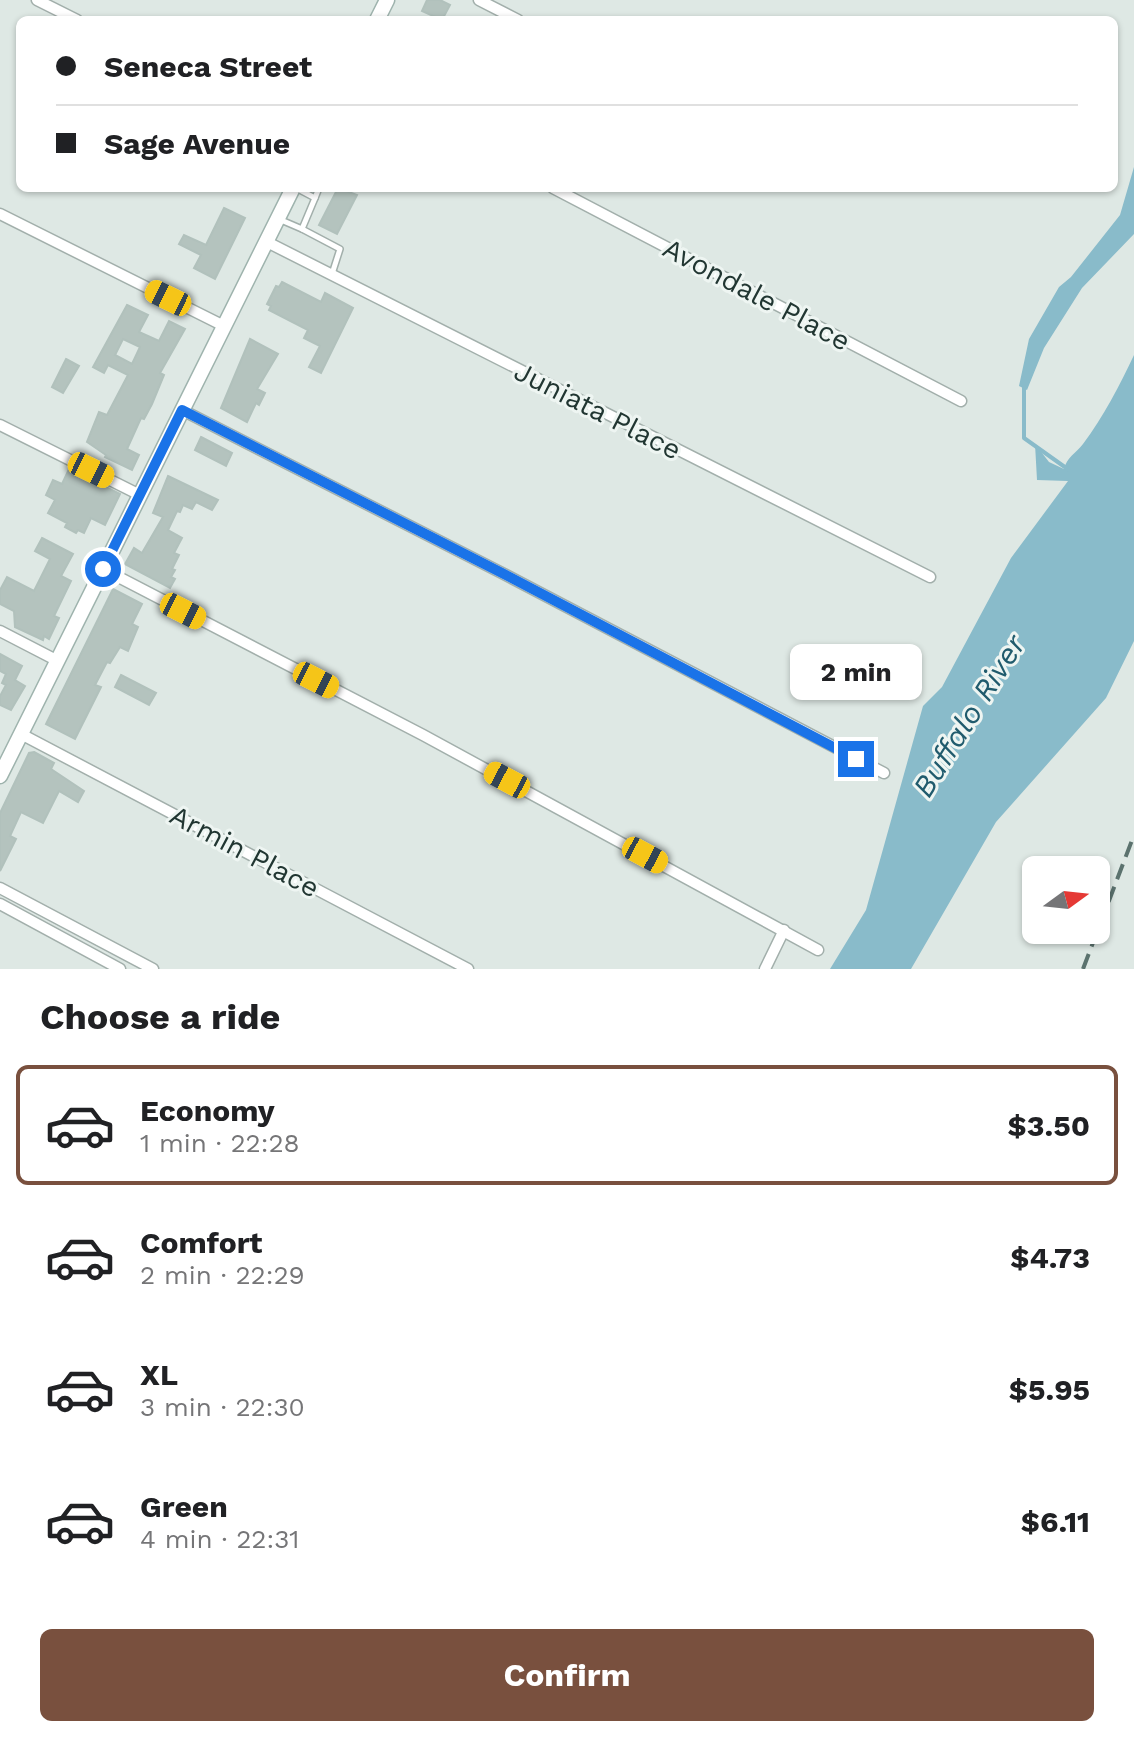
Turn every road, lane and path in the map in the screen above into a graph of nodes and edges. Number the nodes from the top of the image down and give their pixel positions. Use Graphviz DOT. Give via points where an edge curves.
graph roads {
  1 [pos="37,0"];
  2 [pos="479,0"];
  3 [pos="69,16"];
  4 [pos="510,16"];
  5 [pos="292,192"];
  6 [pos="302,192"];
  7 [pos="317,192"];
  8 [pos="561,192"];
  9 [pos="315,198"];
  10 [pos="0,214"];
  11 [pos="278,219"];
  12 [pos="302,229"];
  13 [pos="267,242"];
  14 [pos="331,275"];
  15 [pos="224,326"];
  16 [pos="961,401"];
  17 [pos="182,410"];
  18 [pos="0,425"];
  19 [pos="140,495"];
  20 [pos="103,569"];
  21 [pos="930,577"];
  22 [pos="0,631"];
  23 [pos="58,661"];
  24 [pos="21,734"];
  25 [pos="884,773"];
  26 [pos="0,776"];
  27 [pos="0,888"];
  28 [pos="0,904"];
  29 [pos="784,930"];
  30 [pos="818,950"];
  31 [pos="146,967"];
  32 [pos="120,969"];
  33 [pos="468,969"];
  34 [pos="765,969"];
  1 -- 3 [label="street"];
  2 -- 4 [label="street"];
  5 -- 11 [label="main road"];
  6 -- 9 [label="lane"];
  7 -- 9 [label="lane"];
  8 -- 16 [label="street, Avondale Place"];
  9 -- 12 [label="lane"];
  10 -- 15 [label="street"];
  11 -- 12 [label="lane"];
  11 -- 13 [label="main road"];
  12 -- 14 [label="lane" via="340,249"];
  13 -- 14 [label="street, Juniata Place"];
  13 -- 15 [label="main road"];
  14 -- 21 [label="street, Juniata Place"];
  15 -- 17 [label="main road"];
  17 -- 19 [label="main road"];
  17 -- 25 [label="street"];
  18 -- 19 [label="street"];
  19 -- 20 [label="main road"];
  20 -- 23 [label="main road"];
  20 -- 29 [label="street"];
  22 -- 23 [label="street"];
  23 -- 24 [label="main road"];
  24 -- 26 [label="main road"];
  24 -- 33 [label="street, Armin Place"];
  27 -- 31 [label="street"];
  28 -- 32 [label="street"];
  29 -- 30 [label="street"];
  29 -- 34 [label="street"];
}
